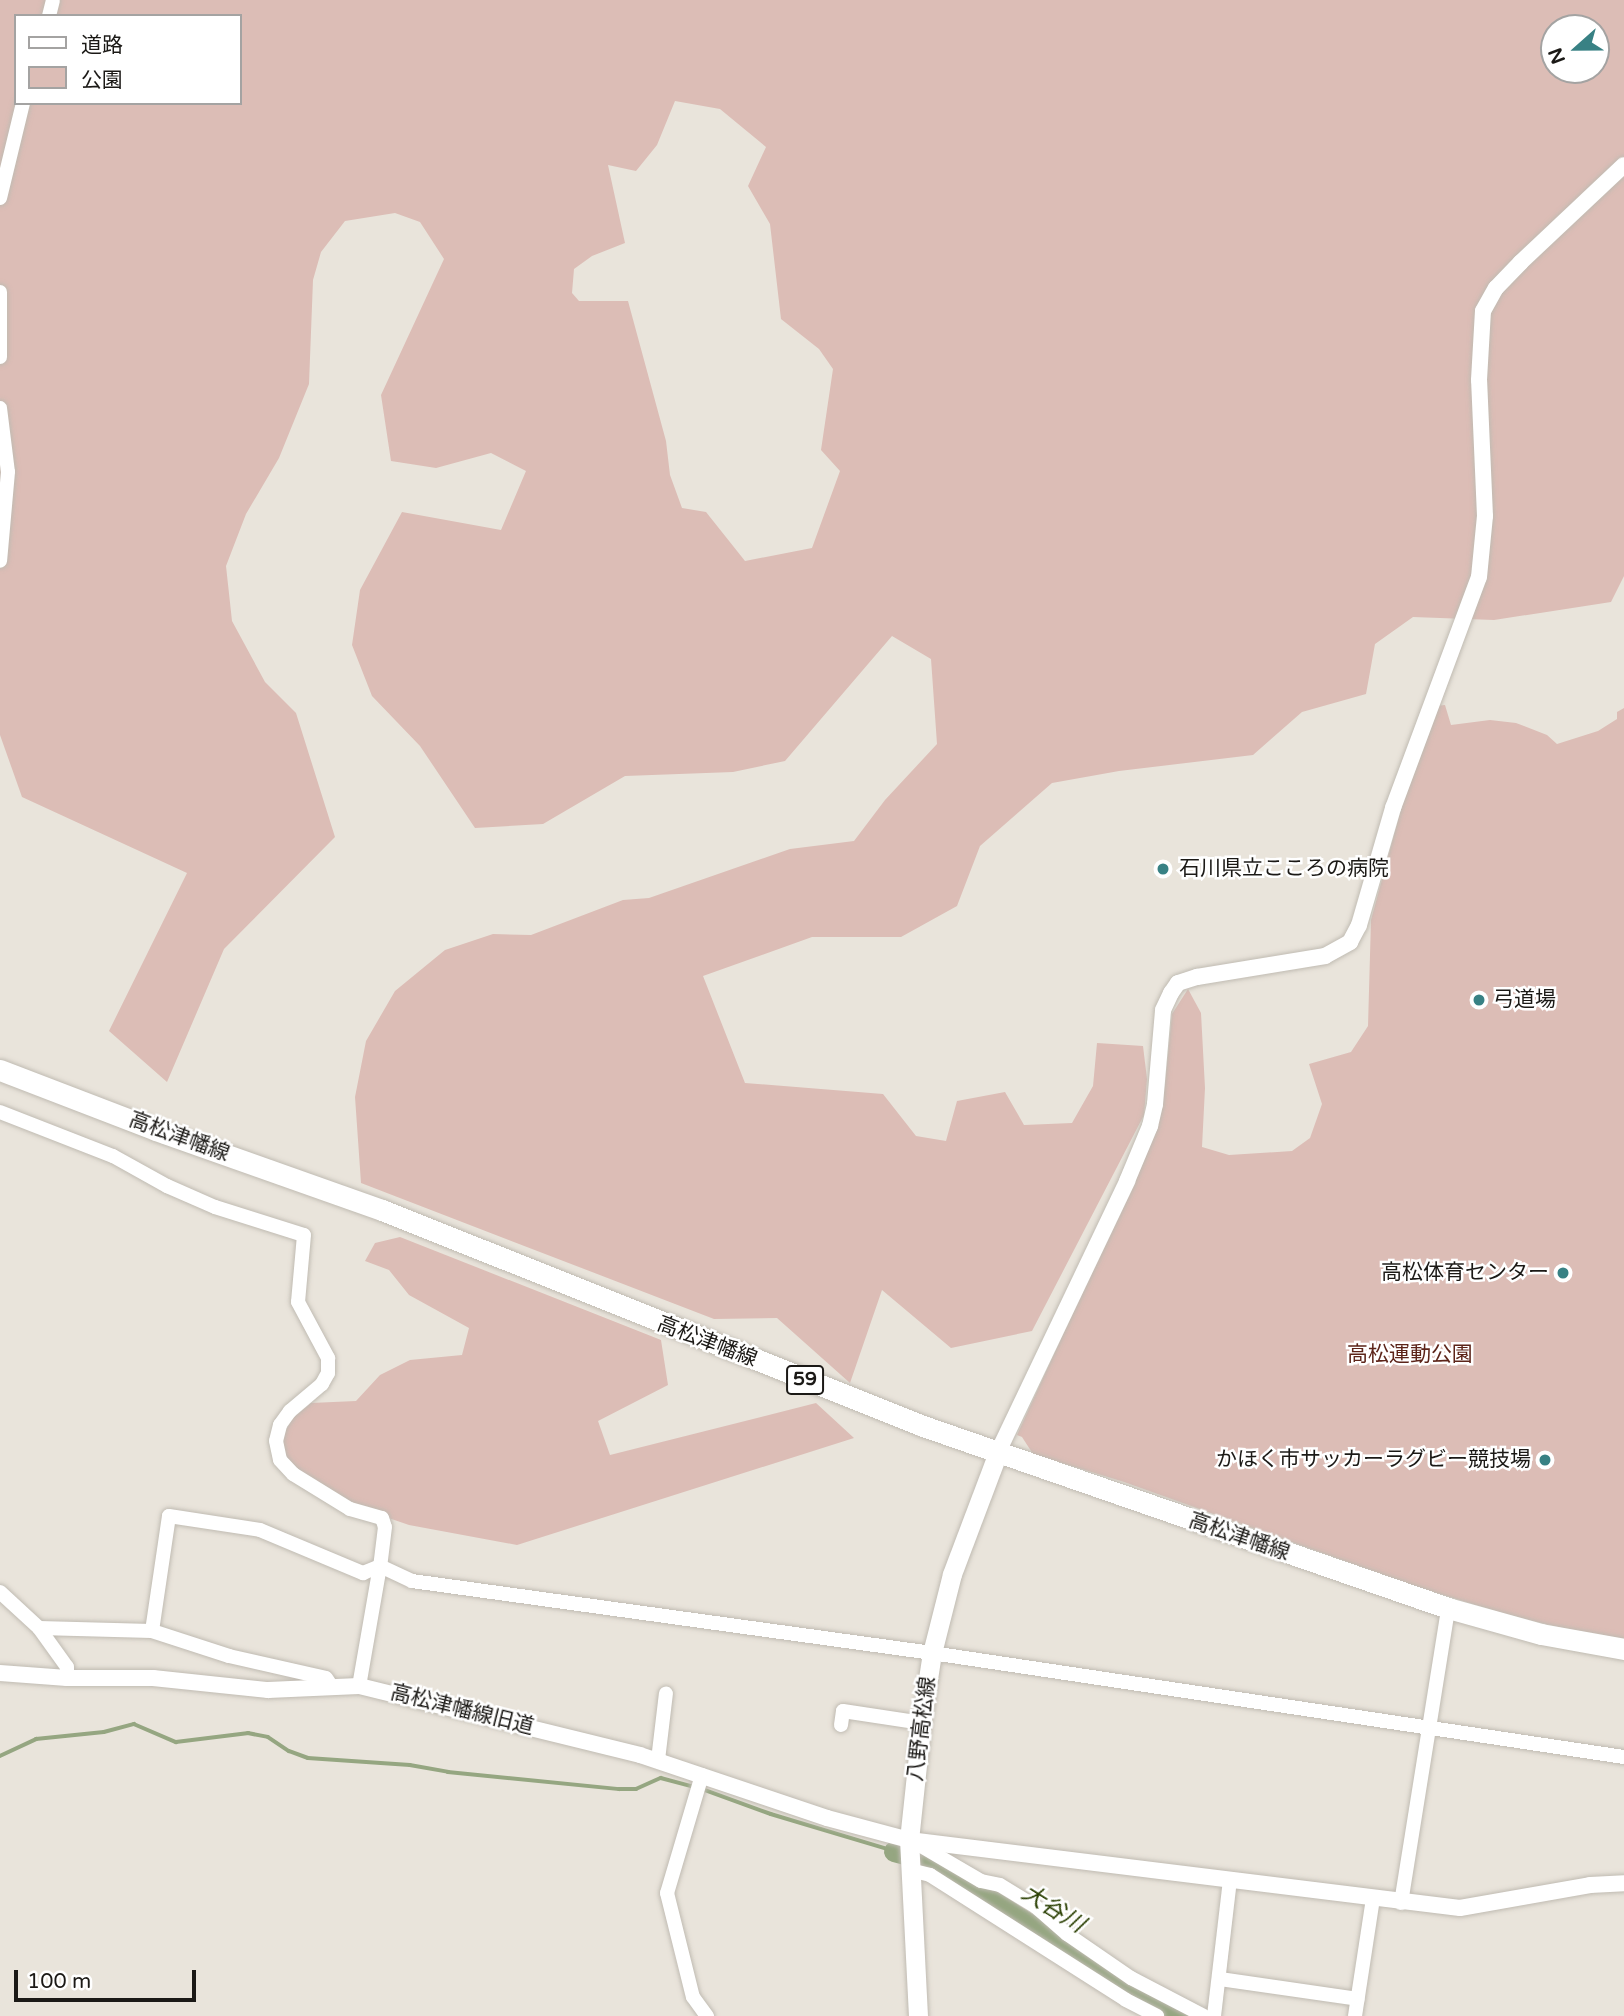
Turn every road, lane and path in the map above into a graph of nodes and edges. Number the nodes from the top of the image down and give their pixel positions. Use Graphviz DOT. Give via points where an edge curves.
graph roads {
  1 [pos="23,105"];
  2 [pos="1624,165"];
  3 [pos="0,198"];
  4 [pos="0,292"];
  5 [pos="0,357"];
  6 [pos="0,408"];
  7 [pos="0,561"];
  8 [pos="0,1070"];
  9 [pos="0,1112"];
  10 [pos="998,1452"];
  11 [pos="380,1566"];
  12 [pos="0,1592"];
  13 [pos="1448,1608"];
  14 [pos="39,1628"];
  15 [pos="152,1631"];
  16 [pos="1624,1649"];
  17 [pos="932,1653"];
  18 [pos="0,1673"];
  19 [pos="67,1678"];
  20 [pos="359,1686"];
  21 [pos="332,1687"];
  22 [pos="666,1693"];
  23 [pos="922,1723"];
  24 [pos="841,1725"];
  25 [pos="1430,1728"];
  26 [pos="1624,1757"];
  27 [pos="658,1760"];
  28 [pos="701,1777"];
  29 [pos="909,1854"];
  30 [pos="1230,1880"];
  31 [pos="1624,1882"];
  32 [pos="1373,1899"];
  33 [pos="1401,1903"];
  34 [pos="1220,1979"];
  35 [pos="1358,1999"];
  36 [pos="707,2016"];
  37 [pos="918,2016"];
  38 [pos="1157,2016"];
  39 [pos="1204,2016"];
  40 [pos="1214,2016"];
  41 [pos="1355,2016"];
  1 -- 3 [label="street"];
  2 -- 10 [label="street" via="1521,261 1496,288 1483,311 1479,380 1485,516 1479,577 1393,808 1359,925 1350,942 1325,956 1197,977 1178,983 1171,993 1163,1010 1150,1126"];
  4 -- 5 [label="street"];
  6 -- 7 [label="street" via="8,472"];
  8 -- 10 [label="main road, 高松津幡線 / 59" via="382,1210 695,1337"];
  9 -- 11 [label="street" via="113,1156 215,1207 304,1235 298,1302 328,1358 328,1373 281,1424 276,1441 280,1460 293,1474 350,1509 382,1518"];
  10 -- 13 [label="main road, 高松津幡線 / 59"];
  10 -- 17 [label="main road, 八野高松線" via="953,1574"];
  11 -- 15 [label="street" via="363,1573 260,1530 169,1516"];
  11 -- 17 [label="street" via="412,1581"];
  11 -- 20 [label="street"];
  12 -- 14 [label="street"];
  13 -- 16 [label="main road, 高松津幡線 / 59" via="1541,1634"];
  13 -- 25 [label="street"];
  14 -- 15 [label="street"];
  14 -- 19 [label="street" via="67,1667"];
  15 -- 21 [label="street" via="229,1656 326,1678"];
  17 -- 23 [label="main road, 八野高松線"];
  17 -- 25 [label="street"];
  18 -- 19 [label="street, 高松津幡線旧道"];
  19 -- 21 [label="street, 高松津幡線旧道" via="153,1678 268,1690"];
  20 -- 21 [label="street, 高松津幡線旧道"];
  20 -- 27 [label="street, 高松津幡線旧道"];
  22 -- 27 [label="street"];
  23 -- 24 [label="street" via="843,1711"];
  23 -- 29 [label="main road, 八野高松線"];
  25 -- 26 [label="street"];
  25 -- 33 [label="street"];
  27 -- 28 [label="street, 高松津幡線旧道"];
  28 -- 29 [label="street, 高松津幡線旧道" via="827,1818"];
  28 -- 36 [label="street" via="667,1893 693,1997"];
  29 -- 30 [label="street, 高松津幡線旧道"];
  29 -- 37 [label="main road, 八野高松線"];
  29 -- 38 [label="street" via="930,1875"];
  29 -- 39 [label="street" via="1000,1885 1131,1978"];
  30 -- 32 [label="street, 高松津幡線旧道"];
  30 -- 34 [label="street"];
  31 -- 33 [label="street, 高松津幡線旧道" via="1460,1908"];
  32 -- 33 [label="street, 高松津幡線旧道"];
  32 -- 35 [label="street"];
  34 -- 35 [label="street"];
  34 -- 40 [label="street"];
  35 -- 41 [label="street"];
}
